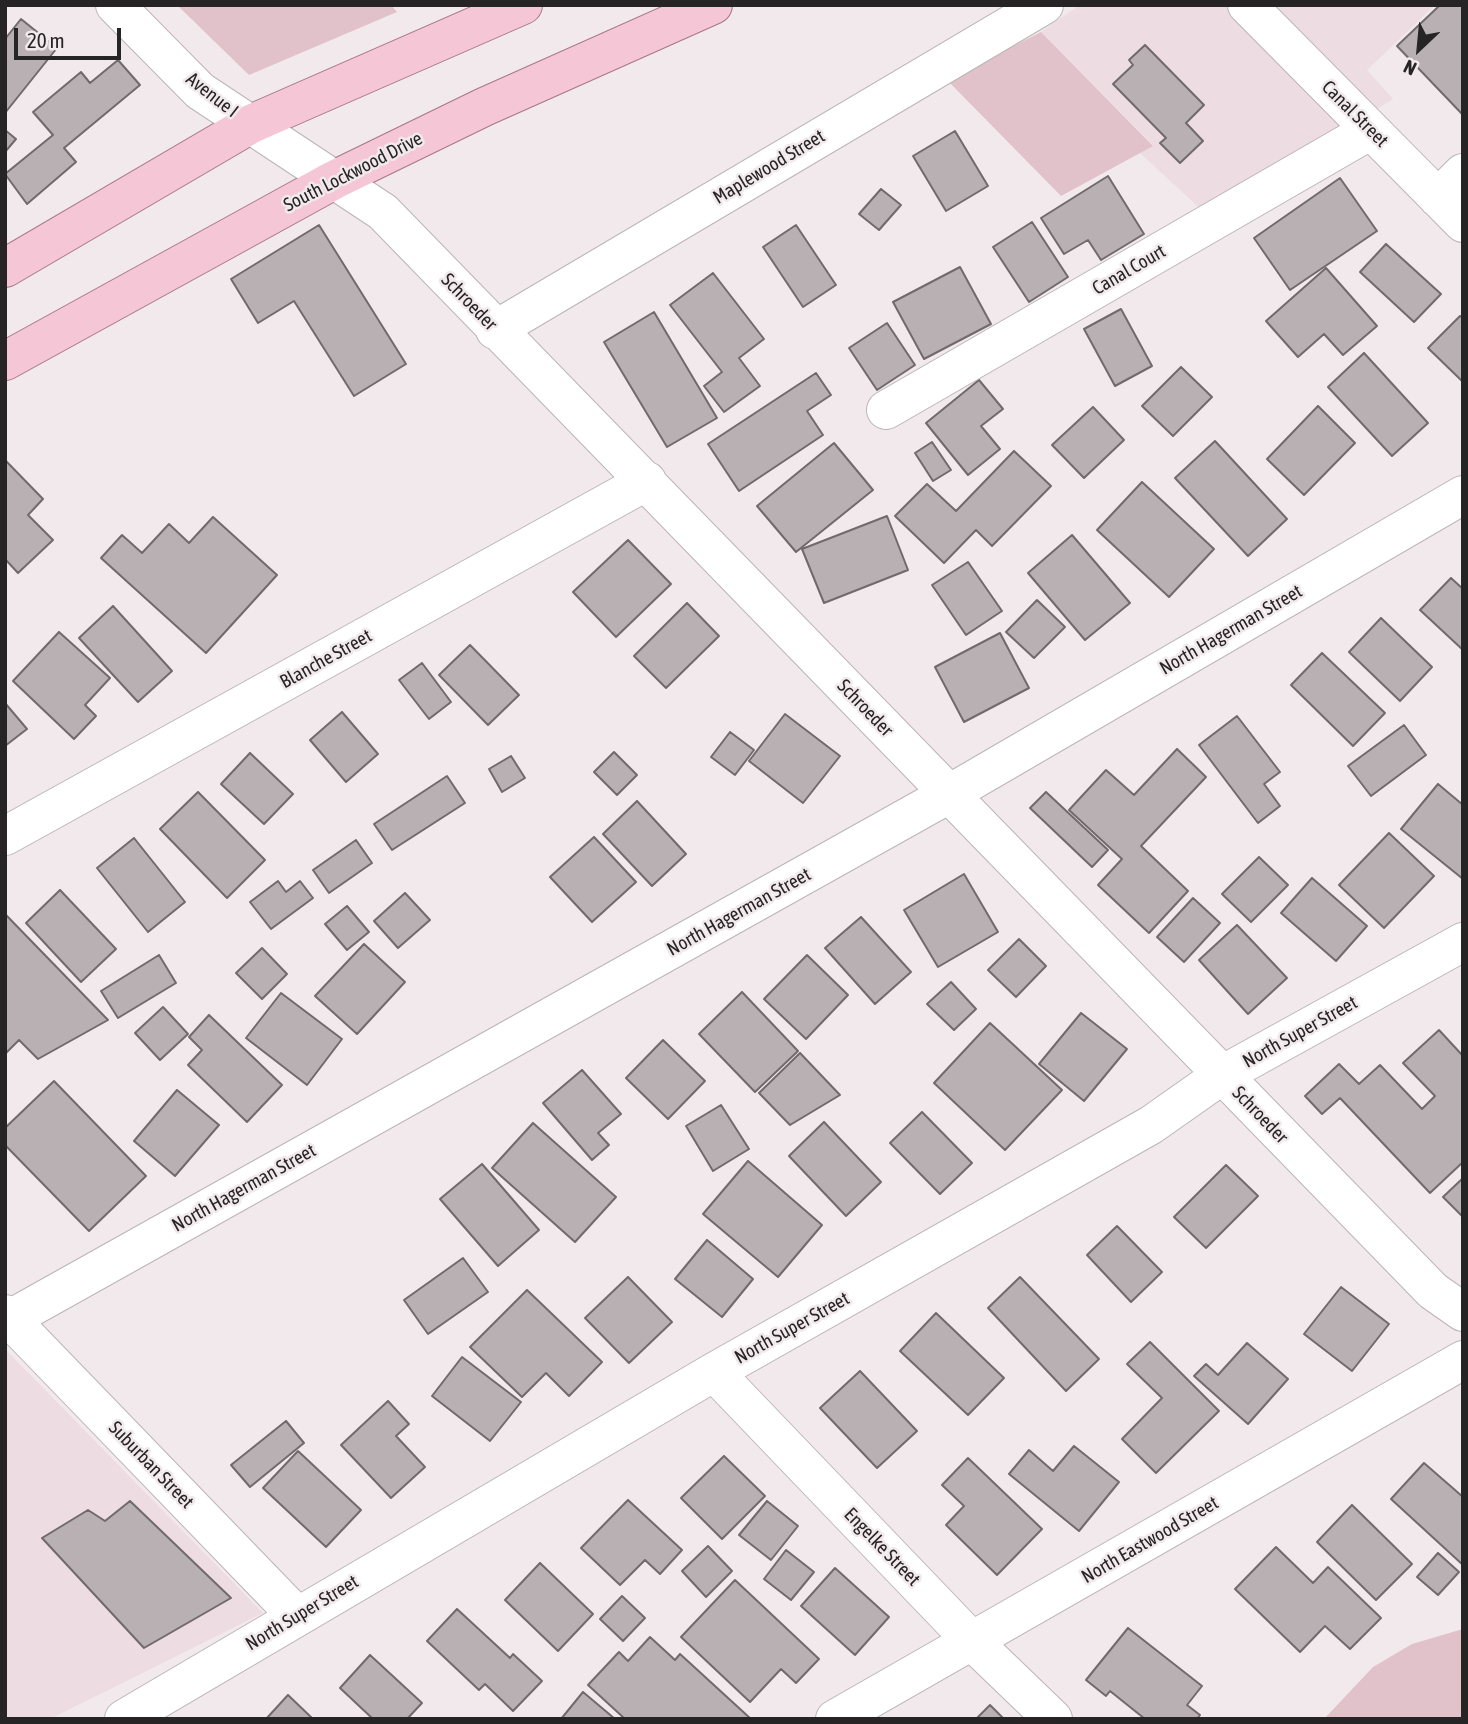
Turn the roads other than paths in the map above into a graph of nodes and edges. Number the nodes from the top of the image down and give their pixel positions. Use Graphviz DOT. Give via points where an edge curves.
graph roads {
  1 [pos="115,5"];
  2 [pos="523,5"];
  3 [pos="713,5"];
  4 [pos="1044,5"];
  5 [pos="1247,5"];
  6 [pos="655,17"];
  7 [pos="251,124"];
  8 [pos="1371,130"];
  9 [pos="334,180"];
  10 [pos="1455,198"];
  11 [pos="5,268"];
  12 [pos="495,330"];
  13 [pos="5,361"];
  14 [pos="886,410"];
  15 [pos="647,481"];
  16 [pos="1463,495"];
  17 [pos="949,794"];
  18 [pos="5,836"];
  19 [pos="1463,942"];
  20 [pos="1222,1075"];
  21 [pos="1463,1312"];
  22 [pos="8,1316"];
  23 [pos="1463,1360"];
  24 [pos="714,1372"];
  25 [pos="296,1615"];
  26 [pos="973,1642"];
  27 [pos="124,1719"];
  28 [pos="835,1719"];
  29 [pos="1053,1719"];
  1 -- 7 [label="street, Avenue I" via="200,91"];
  2 -- 7 [label="main road"];
  3 -- 6 [label="main road, South Lockwood Drive"];
  4 -- 12 [label="street, Maplewood Street"];
  5 -- 8 [label="street, Canal Street"];
  6 -- 9 [label="main road, South Lockwood Drive"];
  7 -- 9 [label="street, Schroeder"];
  7 -- 11 [label="main road"];
  8 -- 10 [label="street, Canal Street"];
  8 -- 14 [label="street, Canal Court"];
  9 -- 12 [label="street, Schroeder" via="383,212"];
  9 -- 13 [label="main road, South Lockwood Drive"];
  12 -- 15 [label="street, Schroeder"];
  15 -- 17 [label="street, Schroeder"];
  15 -- 18 [label="street, Blanche Street"];
  16 -- 17 [label="street, North Hagerman Street"];
  17 -- 20 [label="street, Schroeder"];
  17 -- 22 [label="street, North Hagerman Street"];
  19 -- 20 [label="street, North Super Street"];
  20 -- 21 [label="street, Schroeder" via="1433,1291"];
  20 -- 24 [label="street, North Super Street" via="1152,1125"];
  22 -- 25 [label="street, Suburban Street"];
  23 -- 26 [label="street, North Eastwood Street"];
  24 -- 25 [label="street, North Super Street"];
  24 -- 26 [label="street, Engelke Street"];
  25 -- 27 [label="street, North Super Street"];
  26 -- 28 [label="street, North Eastwood Street"];
  26 -- 29 [label="street, Engelke Street"];
}
